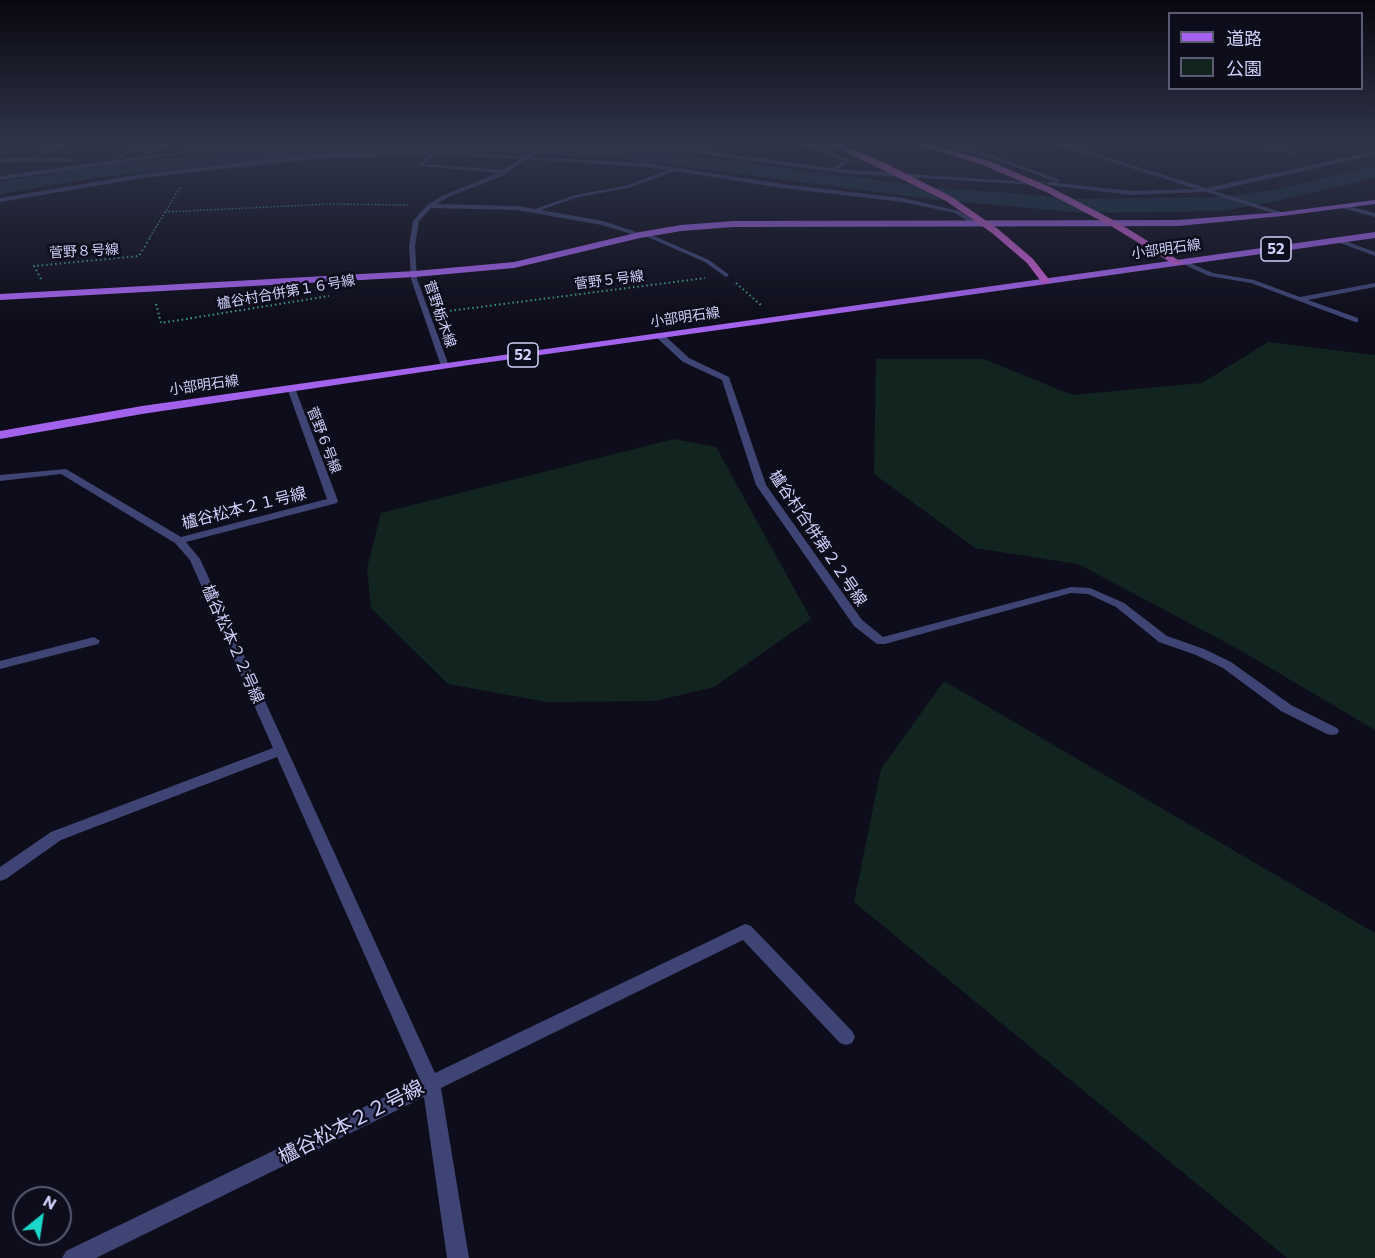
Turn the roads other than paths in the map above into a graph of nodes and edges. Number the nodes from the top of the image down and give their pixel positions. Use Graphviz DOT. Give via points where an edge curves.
graph roads {
  1 [pos="436,202"];
  2 [pos="561,202"];
  3 [pos="911,202"];
  4 [pos="953,202"];
  5 [pos="1075,202"];
  6 [pos="1246,202"];
  7 [pos="1375,202"];
  8 [pos="429,206"];
  9 [pos="1340,206"];
  10 [pos="534,211"];
  11 [pos="1282,214"];
  12 [pos="1375,215"];
  13 [pos="974,223"];
  14 [pos="1114,224"];
  15 [pos="643,235"];
  16 [pos="1375,235"];
  17 [pos="1337,240"];
  18 [pos="1375,254"];
  19 [pos="1180,262"];
  20 [pos="415,274"];
  21 [pos="726,275"];
  22 [pos="1046,282"];
  23 [pos="1375,285"];
  24 [pos="0,297"];
  25 [pos="1298,299"];
  26 [pos="1355,320"];
  27 [pos="660,336"];
  28 [pos="445,366"];
  29 [pos="291,388"];
  30 [pos="0,435"];
  31 [pos="0,478"];
  32 [pos="333,501"];
  33 [pos="179,541"];
  34 [pos="94,641"];
  35 [pos="0,664"];
  36 [pos="1332,731"];
  37 [pos="281,750"];
  38 [pos="0,875"];
  39 [pos="846,1037"];
  40 [pos="431,1084"];
  41 [pos="73,1258"];
  42 [pos="458,1258"];
  1 -- 8 [label="street"];
  2 -- 10 [label="street"];
  3 -- 13 [label="street" via="957,212"];
  4 -- 22 [label="highway" via="1030,261"];
  5 -- 14 [label="highway"];
  6 -- 11 [label="street"];
  7 -- 9 [label="main road, 小部明石線 / 52"];
  8 -- 10 [label="street"];
  8 -- 20 [label="street, 菅野栃木線" via="417,221 412,246"];
  9 -- 11 [label="main road, 小部明石線 / 52"];
  9 -- 12 [label="street"];
  10 -- 15 [label="street"];
  11 -- 14 [label="main road, 小部明石線 / 52"];
  13 -- 14 [label="main road, 小部明石線 / 52"];
  13 -- 15 [label="main road, 小部明石線 / 52" via="733,224"];
  14 -- 19 [label="highway"];
  15 -- 20 [label="main road, 小部明石線 / 52" via="514,265"];
  15 -- 21 [label="street" via="707,261"];
  16 -- 17 [label="main road, 小部明石線 / 52"];
  17 -- 18 [label="street"];
  17 -- 19 [label="main road, 小部明石線 / 52"];
  19 -- 22 [label="main road, 小部明石線 / 52"];
  19 -- 25 [label="street" via="1210,275 1241,278"];
  20 -- 24 [label="main road, 小部明石線 / 52"];
  20 -- 28 [label="street, 菅野栃木線"];
  22 -- 27 [label="main road, 小部明石線 / 52"];
  23 -- 25 [label="street"];
  25 -- 26 [label="street"];
  27 -- 28 [label="main road, 小部明石線 / 52"];
  27 -- 36 [label="street, 櫨谷村合併第２２号線" via="686,360 726,379 761,485 858,624 881,640 1071,590 1090,591 1120,605 1163,639 1227,665 1286,708"];
  28 -- 29 [label="main road, 小部明石線 / 52"];
  29 -- 30 [label="main road, 小部明石線 / 52"];
  29 -- 32 [label="street, 菅野６号線"];
  31 -- 33 [label="street, 櫨谷松本２１号線" via="63,471"];
  32 -- 33 [label="street, 櫨谷松本２１号線"];
  33 -- 37 [label="street, 櫨谷松本２２号線" via="195,559"];
  34 -- 35 [label="street"];
  37 -- 38 [label="street" via="56,836"];
  37 -- 40 [label="street, 櫨谷松本２２号線"];
  39 -- 40 [label="street" via="745,931"];
  40 -- 41 [label="street, 櫨谷松本２２号線"];
  40 -- 42 [label="street"];
}
